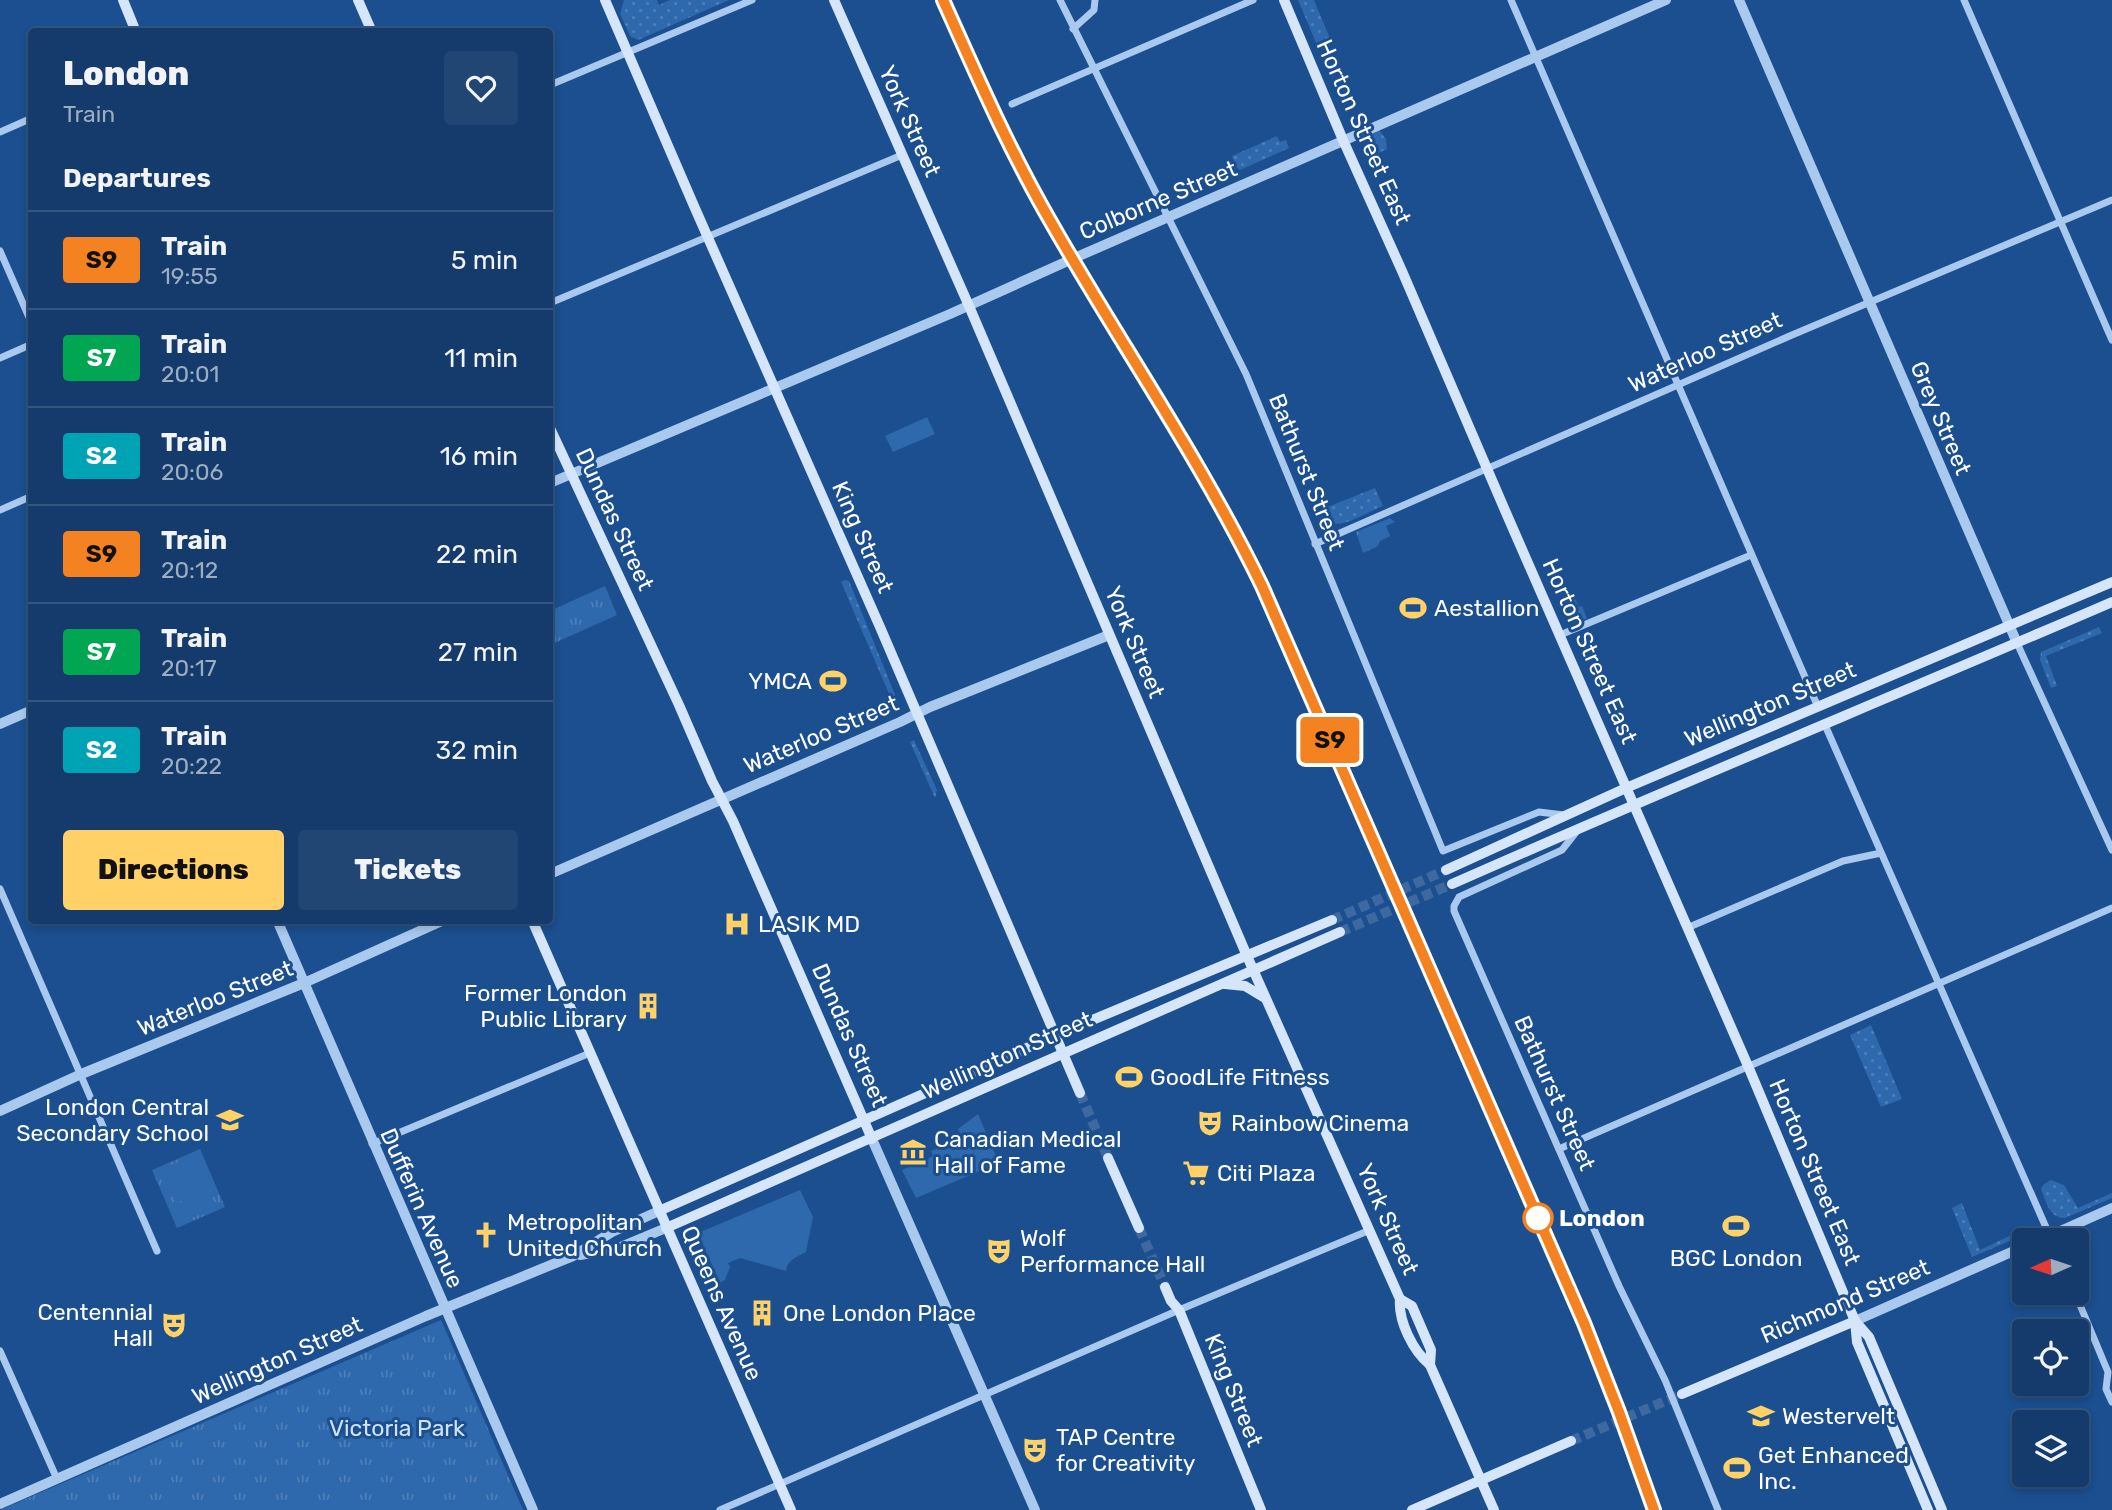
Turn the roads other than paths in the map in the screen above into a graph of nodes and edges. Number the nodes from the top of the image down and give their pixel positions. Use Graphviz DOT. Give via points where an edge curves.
graph roads {
  1 [pos="123,0"];
  2 [pos="358,0"];
  3 [pos="605,0"];
  4 [pos="752,0"];
  5 [pos="834,0"];
  6 [pos="1060,0"];
  7 [pos="1095,0"];
  8 [pos="1253,0"];
  9 [pos="1284,0"];
  10 [pos="1511,0"];
  11 [pos="1666,0"];
  12 [pos="1738,0"];
  13 [pos="1964,0"];
  14 [pos="134,28"];
  15 [pos="370,28"];
  16 [pos="1073,29"];
  17 [pos="627,52"];
  18 [pos="1535,57"];
  19 [pos="1093,69"];
  20 [pos="553,84"];
  21 [pos="1012,104"];
  22 [pos="28,120"];
  23 [pos="0,132"];
  24 [pos="1343,140"];
  25 [pos="901,155"];
  26 [pos="2112,200"];
  27 [pos="1167,218"];
  28 [pos="2061,222"];
  29 [pos="709,236"];
  30 [pos="0,251"];
  31 [pos="553,302"];
  32 [pos="1870,302"];
  33 [pos="28,306"];
  34 [pos="969,306"];
  35 [pos="2112,340"];
  36 [pos="28,346"];
  37 [pos="0,358"];
  38 [pos="1677,385"];
  39 [pos="775,389"];
  40 [pos="553,435"];
  41 [pos="1488,468"];
  42 [pos="570,474"];
  43 [pos="553,482"];
  44 [pos="28,498"];
  45 [pos="0,510"];
  46 [pos="1315,544"];
  47 [pos="1751,555"];
  48 [pos="2112,582"];
  49 [pos="2112,602"];
  50 [pos="2010,626"];
  51 [pos="1109,635"];
  52 [pos="1560,635"];
  53 [pos="2017,643"];
  54 [pos="1818,707"];
  55 [pos="28,712"];
  56 [pos="916,714"];
  57 [pos="0,724"];
  58 [pos="1825,725"];
  59 [pos="1626,788"];
  60 [pos="721,799"];
  61 [pos="1633,805"];
  62 [pos="1564,816"];
  63 [pos="1579,828"];
  64 [pos="2112,850"];
  65 [pos="1881,853"];
  66 [pos="1447,870"];
  67 [pos="553,873"];
  68 [pos="1452,884"];
  69 [pos="0,889"];
  70 [pos="2112,908"];
  71 [pos="1332,920"];
  72 [pos="279,924"];
  73 [pos="435,924"];
  74 [pos="534,924"];
  75 [pos="1687,928"];
  76 [pos="1340,932"];
  77 [pos="1247,956"];
  78 [pos="1254,971"];
  79 [pos="304,983"];
  80 [pos="1939,983"];
  81 [pos="1223,984"];
  82 [pos="1266,999"];
  83 [pos="1054,1036"];
  84 [pos="590,1053"];
  85 [pos="1062,1053"];
  86 [pos="1748,1066"];
  87 [pos="79,1075"];
  88 [pos="1080,1093"];
  89 [pos="0,1111"];
  90 [pos="864,1121"];
  91 [pos="872,1139"];
  92 [pos="372,1144"];
  93 [pos="1559,1149"];
  94 [pos="1108,1158"];
  95 [pos="2112,1208"];
  96 [pos="659,1211"];
  97 [pos="666,1228"];
  98 [pos="1139,1228"];
  99 [pos="2047,1228"];
  100 [pos="2071,1228"];
  101 [pos="1370,1230"];
  102 [pos="157,1251"];
  103 [pos="2012,1253"];
  104 [pos="573,1256"];
  105 [pos="1165,1287"];
  106 [pos="2081,1306"];
  107 [pos="446,1309"];
  108 [pos="1179,1310"];
  109 [pos="1855,1321"];
  110 [pos="0,1351"];
  111 [pos="1682,1394"];
  112 [pos="984,1395"];
  113 [pos="2112,1402"];
  114 [pos="1571,1441"];
  115 [pos="57,1479"];
  116 [pos="1481,1480"];
  117 [pos="779,1484"];
  118 [pos="0,1504"];
  119 [pos="533,1510"];
  120 [pos="720,1510"];
  121 [pos="791,1510"];
  122 [pos="1035,1510"];
  123 [pos="1261,1510"];
  124 [pos="1412,1510"];
  125 [pos="1494,1510"];
  126 [pos="1718,1510"];
  127 [pos="1928,1510"];
  128 [pos="1942,1510"];
  1 -- 14 [label="main road"];
  2 -- 15 [label="main road"];
  3 -- 17 [label="main road, King Street"];
  4 -- 17 [label="street"];
  5 -- 25 [label="main road, York Street"];
  6 -- 16 [label="street, Bathurst Street"];
  7 -- 16 [label="street" via="1094,10"];
  8 -- 19 [label="street"];
  9 -- 24 [label="main road, Horton Street East"];
  10 -- 18 [label="street"];
  11 -- 18 [label="street, Colborne Street"];
  12 -- 32 [label="street, Grey Street"];
  13 -- 28 [label="street"];
  16 -- 19 [label="street, Bathurst Street"];
  17 -- 20 [label="street"];
  17 -- 29 [label="main road, King Street"];
  18 -- 24 [label="street, Colborne Street"];
  18 -- 38 [label="street"];
  19 -- 21 [label="street"];
  19 -- 27 [label="street, Bathurst Street"];
  22 -- 23 [label="street"];
  24 -- 27 [label="street, Colborne Street"];
  24 -- 41 [label="main road, Horton Street East"];
  25 -- 29 [label="street"];
  25 -- 34 [label="main road, York Street"];
  26 -- 28 [label="street, Waterloo Street"];
  27 -- 34 [label="street, Colborne Street"];
  27 -- 46 [label="street, Bathurst Street" via="1246,373"];
  28 -- 32 [label="street, Waterloo Street"];
  28 -- 35 [label="street"];
  29 -- 31 [label="street"];
  29 -- 39 [label="main road, King Street"];
  30 -- 33 [label="street"];
  32 -- 38 [label="street, Waterloo Street"];
  32 -- 50 [label="street, Grey Street"];
  34 -- 39 [label="street, Colborne Street"];
  34 -- 51 [label="main road, York Street"];
  36 -- 37 [label="street"];
  38 -- 41 [label="street, Waterloo Street"];
  38 -- 47 [label="street"];
  39 -- 42 [label="street, Colborne Street"];
  39 -- 56 [label="main road, King Street"];
  40 -- 42 [label="main road, Dundas Street"];
  41 -- 46 [label="street, Waterloo Street"];
  41 -- 52 [label="main road, Horton Street East"];
  42 -- 43 [label="street, Colborne Street"];
  42 -- 60 [label="main road, Dundas Street"];
  44 -- 45 [label="street"];
  46 -- 62 [label="street, Bathurst Street" via="1443,850 1539,812"];
  47 -- 52 [label="street"];
  47 -- 54 [label="street"];
  48 -- 50 [label="main road, Wellington Street"];
  49 -- 53 [label="main road, Wellington Street"];
  50 -- 53 [label="street, Grey Street"];
  50 -- 54 [label="main road, Wellington Street"];
  51 -- 56 [label="street, Waterloo Street"];
  51 -- 77 [label="main road, York Street"];
  52 -- 59 [label="main road, Horton Street East"];
  53 -- 58 [label="main road, Wellington Street"];
  53 -- 64 [label="street, Grey Street"];
  54 -- 59 [label="main road, Wellington Street"];
  55 -- 57 [label="street"];
  56 -- 60 [label="street, Waterloo Street"];
  56 -- 83 [label="main road, King Street"];
  58 -- 61 [label="main road, Wellington Street"];
  58 -- 65 [label="street"];
  59 -- 61 [label="main road, Horton Street East"];
  59 -- 62 [label="main road, Wellington Street"];
  60 -- 67 [label="street, Waterloo Street"];
  60 -- 90 [label="main road, Dundas Street"];
  61 -- 63 [label="main road, Wellington Street"];
  61 -- 75 [label="main road, Horton Street East"];
  62 -- 66 [label="main road, Wellington Street"];
  63 -- 68 [label="main road, Wellington Street"];
  63 -- 93 [label="street, Bathurst Street" via="1562,850 1462,895 1455,901 1454,911"];
  65 -- 75 [label="street" via="1843,861"];
  65 -- 80 [label="street"];
  69 -- 87 [label="street"];
  70 -- 80 [label="street"];
  71 -- 77 [label="main road, Wellington Street"];
  72 -- 79 [label="street, Dufferin Avenue"];
  73 -- 79 [label="street, Waterloo Street"];
  74 -- 84 [label="main road, Queens Avenue"];
  75 -- 86 [label="main road, Horton Street East"];
  76 -- 78 [label="main road, Wellington Street"];
  77 -- 78 [label="main road, York Street"];
  77 -- 83 [label="main road, Wellington Street"];
  78 -- 81 [label="main road, Wellington Street"];
  78 -- 82 [label="main road, York Street"];
  79 -- 87 [label="street, Waterloo Street"];
  79 -- 92 [label="street, Dufferin Avenue"];
  80 -- 86 [label="street"];
  80 -- 99 [label="street"];
  81 -- 82 [label="main road" via="1245,986"];
  81 -- 85 [label="main road, Wellington Street"];
  82 -- 101 [label="main road, York Street"];
  83 -- 85 [label="main road, King Street"];
  83 -- 90 [label="main road, Wellington Street"];
  84 -- 92 [label="street"];
  84 -- 96 [label="main road, Queens Avenue"];
  85 -- 88 [label="main road, King Street"];
  85 -- 91 [label="main road, Wellington Street"];
  86 -- 93 [label="street"];
  86 -- 109 [label="main road, Horton Street East"];
  87 -- 89 [label="street, Waterloo Street"];
  87 -- 102 [label="street"];
  90 -- 91 [label="main road, Dundas Street"];
  90 -- 96 [label="main road, Wellington Street"];
  91 -- 97 [label="main road, Wellington Street"];
  91 -- 112 [label="street, Dundas Street"];
  92 -- 107 [label="street, Dufferin Avenue"];
  93 -- 126 [label="street, Bathurst Street" via="1665,1380"];
  94 -- 98 [label="main road"];
  95 -- 100 [label="street"];
  96 -- 97 [label="main road, Queens Avenue"];
  96 -- 104 [label="street, Wellington Street"];
  97 -- 104 [label="street, Wellington Street" via="618,1248"];
  97 -- 117 [label="main road, Queens Avenue"];
  101 -- 108 [label="street"];
  101 -- 116 [label="main road, York Street" via="1400,1299 1399,1312 1419,1356 1430,1365"];
  103 -- 109 [label="street, Richmond Street"];
  104 -- 107 [label="street, Wellington Street"];
  105 -- 108 [label="main road, King Street"];
  106 -- 113 [label="street" via="2108,1372 2106,1389"];
  107 -- 115 [label="street, Wellington Street"];
  107 -- 119 [label="street, Dufferin Avenue"];
  108 -- 112 [label="street"];
  108 -- 123 [label="main road, King Street"];
  109 -- 111 [label="main road, Richmond Street"];
  109 -- 127 [label="main road, Horton Street East" via="1857,1342"];
  109 -- 128 [label="main road, Horton Street East" via="1869,1337"];
  110 -- 115 [label="street"];
  112 -- 117 [label="street"];
  112 -- 122 [label="street, Dundas Street"];
  114 -- 116 [label="main road"];
  115 -- 118 [label="street, Wellington Street"];
  116 -- 124 [label="main road"];
  116 -- 125 [label="main road, York Street"];
  117 -- 120 [label="street"];
  117 -- 121 [label="main road, Queens Avenue"];
}
